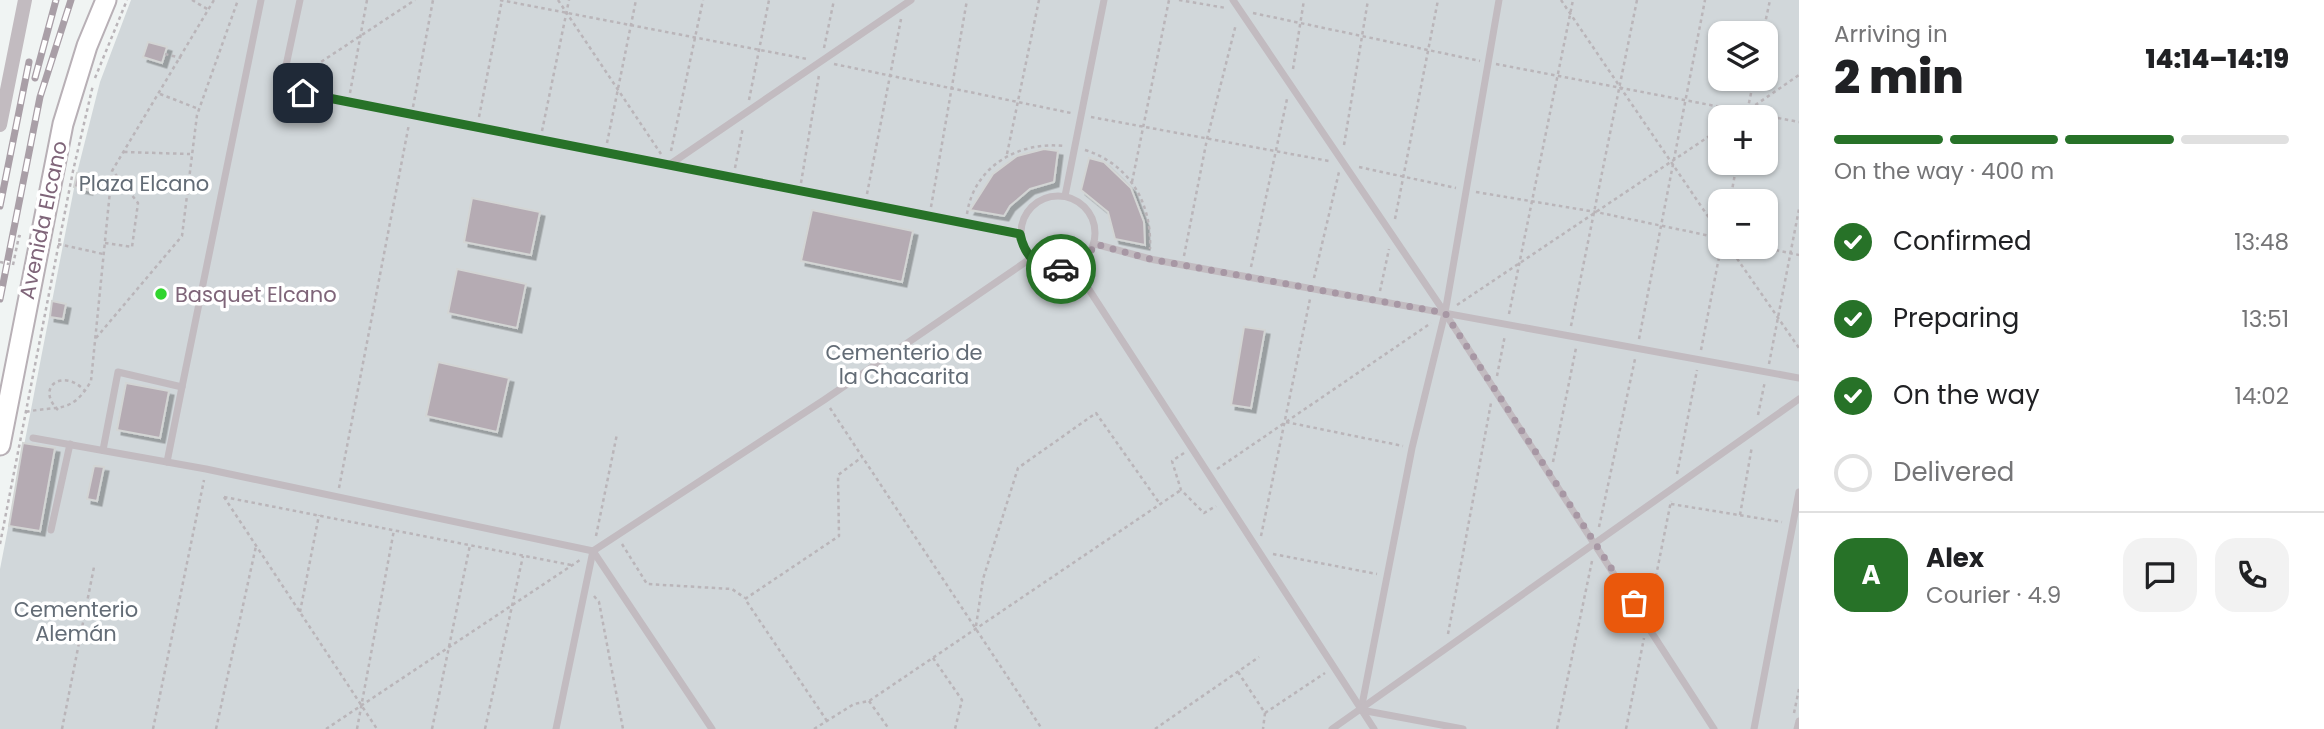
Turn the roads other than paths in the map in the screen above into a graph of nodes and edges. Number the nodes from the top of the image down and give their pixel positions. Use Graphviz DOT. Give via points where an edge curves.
graph roads {
  1 [pos="25,0"];
  2 [pos="106,0"];
  3 [pos="261,0"];
  4 [pos="300,0"];
  5 [pos="911,0"];
  6 [pos="1104,0"];
  7 [pos="1233,0"];
  8 [pos="1499,0"];
  9 [pos="0,125"];
  10 [pos="668,165"];
  11 [pos="1065,195"];
  12 [pos="1020,234"];
  13 [pos="1095,244"];
  14 [pos="1030,259"];
  15 [pos="1075,268"];
  16 [pos="1445,313"];
  17 [pos="1799,378"];
  18 [pos="182,387"];
  19 [pos="1799,399"];
  20 [pos="33,438"];
  21 [pos="69,444"];
  22 [pos="0,445"];
  23 [pos="103,450"];
  24 [pos="167,462"];
  25 [pos="1799,492"];
  26 [pos="51,530"];
  27 [pos="1595,544"];
  28 [pos="593,551"];
  29 [pos="1361,710"];
  30 [pos="1796,718"];
  31 [pos="556,729"];
  32 [pos="712,729"];
  33 [pos="1332,729"];
  34 [pos="1374,729"];
  35 [pos="1463,729"];
  36 [pos="1714,729"];
  37 [pos="1754,729"];
  38 [pos="1797,729"];
  1 -- 9 [label="street"];
  2 -- 22 [label="main road, Avenida Elcano" via="63,124"];
  3 -- 18 [label="lane"];
  4 -- 10 [label="lane" via="281,89"];
  5 -- 10 [label="lane"];
  6 -- 11 [label="lane"];
  7 -- 16 [label="lane"];
  8 -- 16 [label="lane"];
  10 -- 12 [label="lane"];
  11 -- 12 [label="lane" via="1043,198 1026,213"];
  11 -- 13 [label="lane" via="1084,205 1095,222"];
  12 -- 14 [label="lane"];
  13 -- 15 [label="lane"];
  13 -- 16 [label="lane" via="1182,265"];
  14 -- 15 [label="lane" via="1051,271"];
  14 -- 28 [label="lane"];
  15 -- 29 [label="lane"];
  16 -- 17 [label="lane"];
  16 -- 27 [label="lane"];
  16 -- 29 [label="lane" via="1412,447"];
  18 -- 23 [label="lane" via="118,372"];
  18 -- 24 [label="lane"];
  19 -- 27 [label="lane"];
  20 -- 21 [label="lane"];
  21 -- 23 [label="lane"];
  21 -- 26 [label="lane"];
  23 -- 24 [label="lane"];
  24 -- 28 [label="lane"];
  25 -- 37 [label="lane"];
  27 -- 29 [label="lane"];
  27 -- 36 [label="lane"];
  28 -- 31 [label="lane"];
  28 -- 32 [label="lane"];
  29 -- 33 [label="lane"];
  29 -- 34 [label="lane"];
  29 -- 35 [label="lane"];
  30 -- 38 [label="lane"];
}
